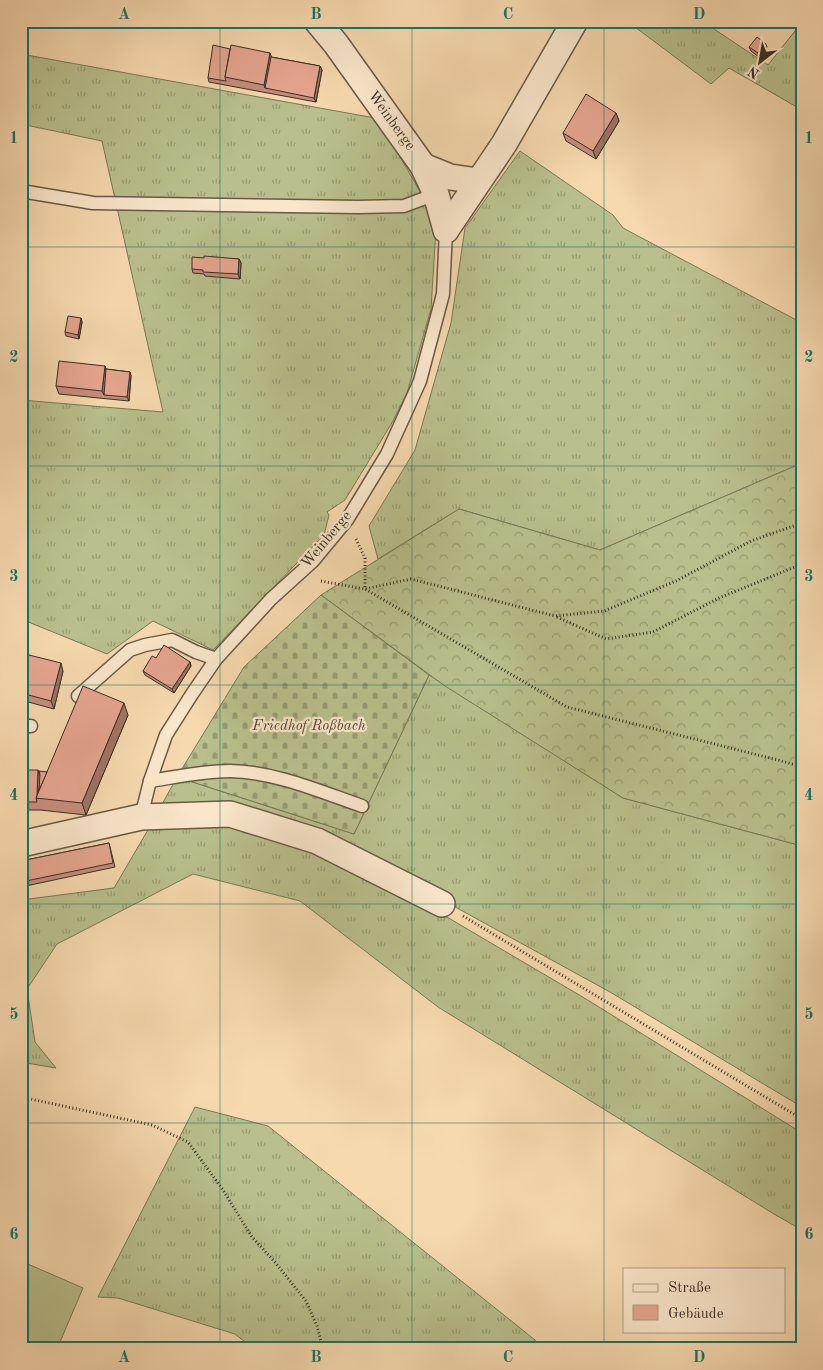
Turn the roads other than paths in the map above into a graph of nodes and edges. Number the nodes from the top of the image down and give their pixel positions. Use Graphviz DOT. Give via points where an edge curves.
graph roads {
  1 [pos="317,21"];
  2 [pos="575,21"];
  3 [pos="423,166"];
  4 [pos="478,181"];
  5 [pos="21,192"];
  6 [pos="436,194"];
  7 [pos="446,230"];
  8 [pos="216,659"];
  9 [pos="78,696"];
  10 [pos="150,781"];
  11 [pos="362,806"];
  12 [pos="141,817"];
  13 [pos="21,844"];
  14 [pos="442,904"];
  1 -- 3 [label="street, Weinberge"];
  2 -- 4 [label="street" via="504,144"];
  3 -- 4 [label="street" via="450,177"];
  3 -- 6 [label="street, Weinberge"];
  4 -- 7 [label="street"];
  5 -- 6 [label="lane" via="94,203 358,207 404,206"];
  6 -- 7 [label="street, Weinberge"];
  7 -- 8 [label="lane, Weinberge" via="443,294 420,381 387,454 347,520 313,561 271,599"];
  8 -- 9 [label="lane" via="172,640 145,645 130,650"];
  8 -- 10 [label="lane, Weinberge" via="166,735"];
  10 -- 11 [label="lane" via="230,771 258,774"];
  10 -- 12 [label="lane, Weinberge"];
  12 -- 13 [label="street"];
  12 -- 14 [label="street" via="230,814 317,842"];
}
